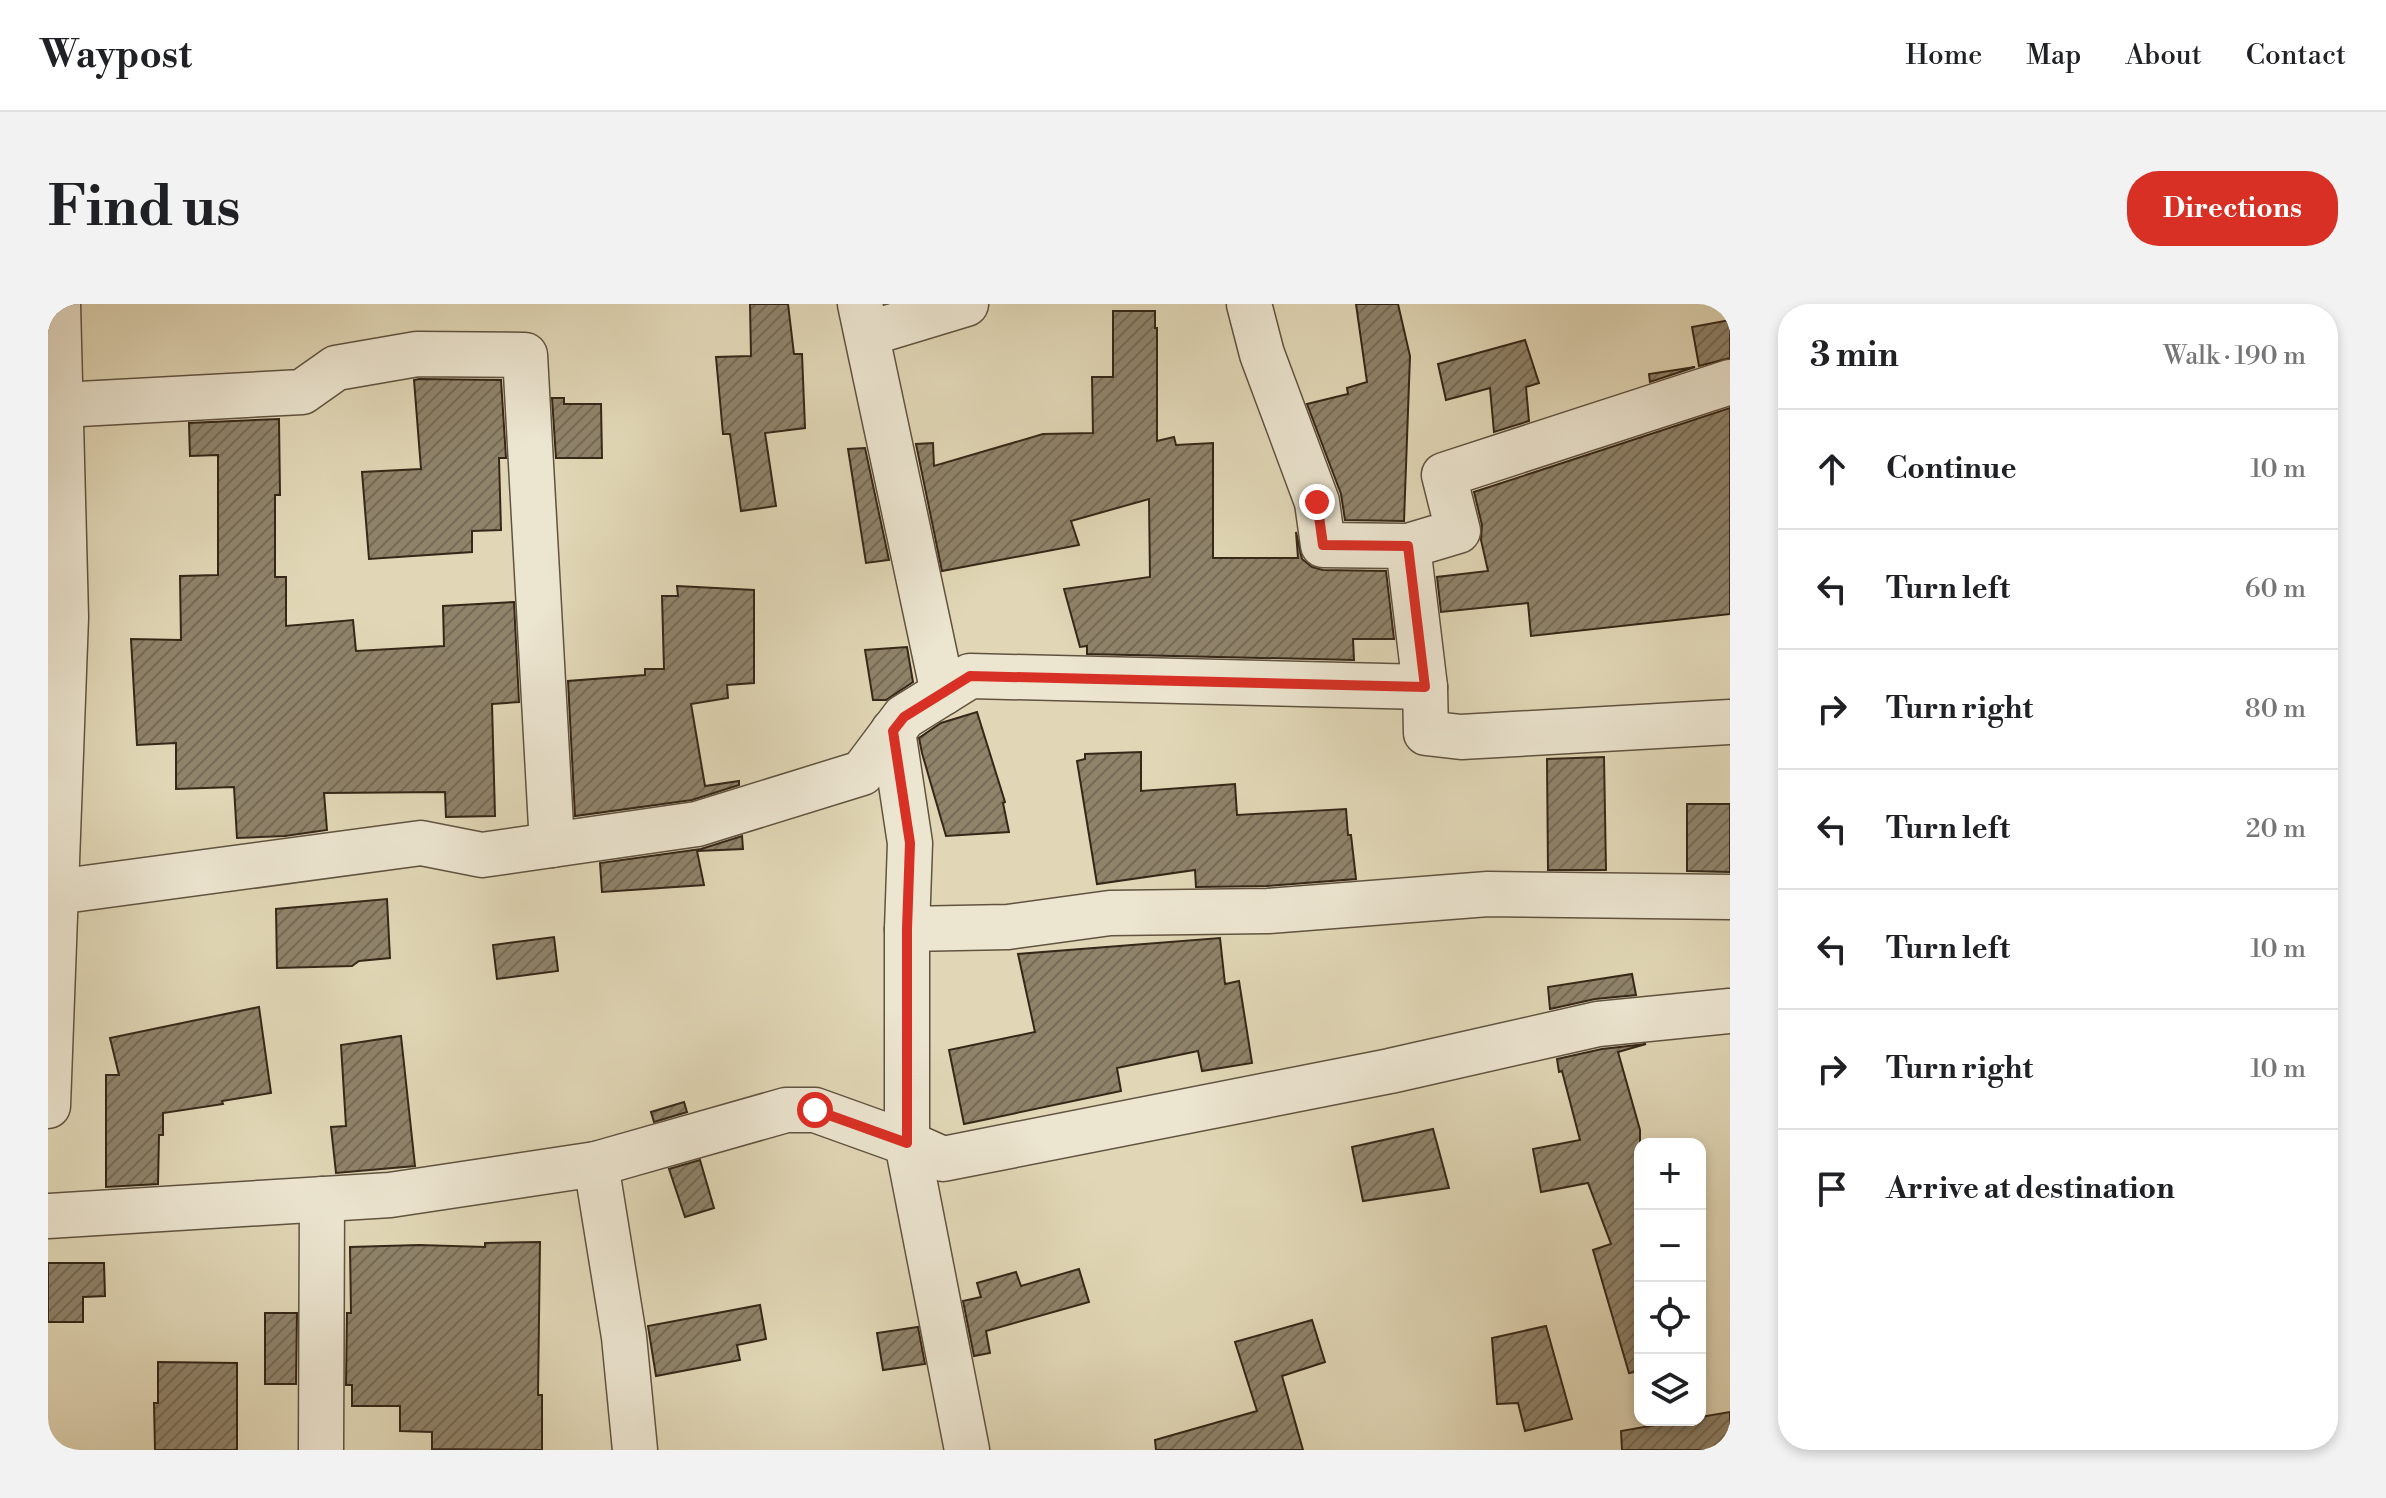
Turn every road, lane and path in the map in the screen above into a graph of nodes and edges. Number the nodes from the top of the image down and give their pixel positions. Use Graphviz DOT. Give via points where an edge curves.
graph roads {
  1 [pos="58,304"];
  2 [pos="966,304"];
  3 [pos="1249,304"];
  4 [pos="864,319"];
  5 [pos="1730,382"];
  6 [pos="61,405"];
  7 [pos="56,521"];
  8 [pos="1408,546"];
  9 [pos="1425,687"];
  10 [pos="943,693"];
  11 [pos="1730,722"];
  12 [pos="893,731"];
  13 [pos="552,845"];
  14 [pos="56,892"];
  15 [pos="1730,897"];
  16 [pos="907,929"];
  17 [pos="1730,1011"];
  18 [pos="48,1106"];
  19 [pos="907,1143"];
  20 [pos="596,1164"];
  21 [pos="322,1199"];
  22 [pos="48,1216"];
  23 [pos="321,1450"];
  24 [pos="635,1450"];
  25 [pos="967,1450"];
  1 -- 6 [label="street"];
  2 -- 4 [label="street"];
  3 -- 8 [label="street" via="1317,502 1323,545"];
  4 -- 10 [label="street"];
  5 -- 8 [label="street" via="1444,475 1458,531"];
  6 -- 7 [label="street"];
  6 -- 13 [label="street" via="302,392 336,368 417,354 525,355"];
  7 -- 14 [label="street" via="66,617"];
  8 -- 9 [label="street"];
  9 -- 10 [label="street" via="970,676"];
  9 -- 11 [label="street" via="1426,733 1461,737"];
  10 -- 12 [label="street" via="904,717"];
  12 -- 13 [label="street" via="862,773 697,824"];
  12 -- 16 [label="street" via="910,843"];
  13 -- 14 [label="street" via="482,855 421,843"];
  14 -- 18 [label="street"];
  15 -- 16 [label="street" via="1488,894 1268,911 1110,913 1008,927"];
  16 -- 19 [label="street"];
  17 -- 19 [label="street" via="1598,1024 1390,1071 943,1159"];
  19 -- 20 [label="street" via="815,1110 786,1110"];
  19 -- 25 [label="street"];
  20 -- 21 [label="street" via="390,1195"];
  20 -- 24 [label="street" via="624,1337"];
  21 -- 22 [label="street"];
  21 -- 23 [label="street"];
}
